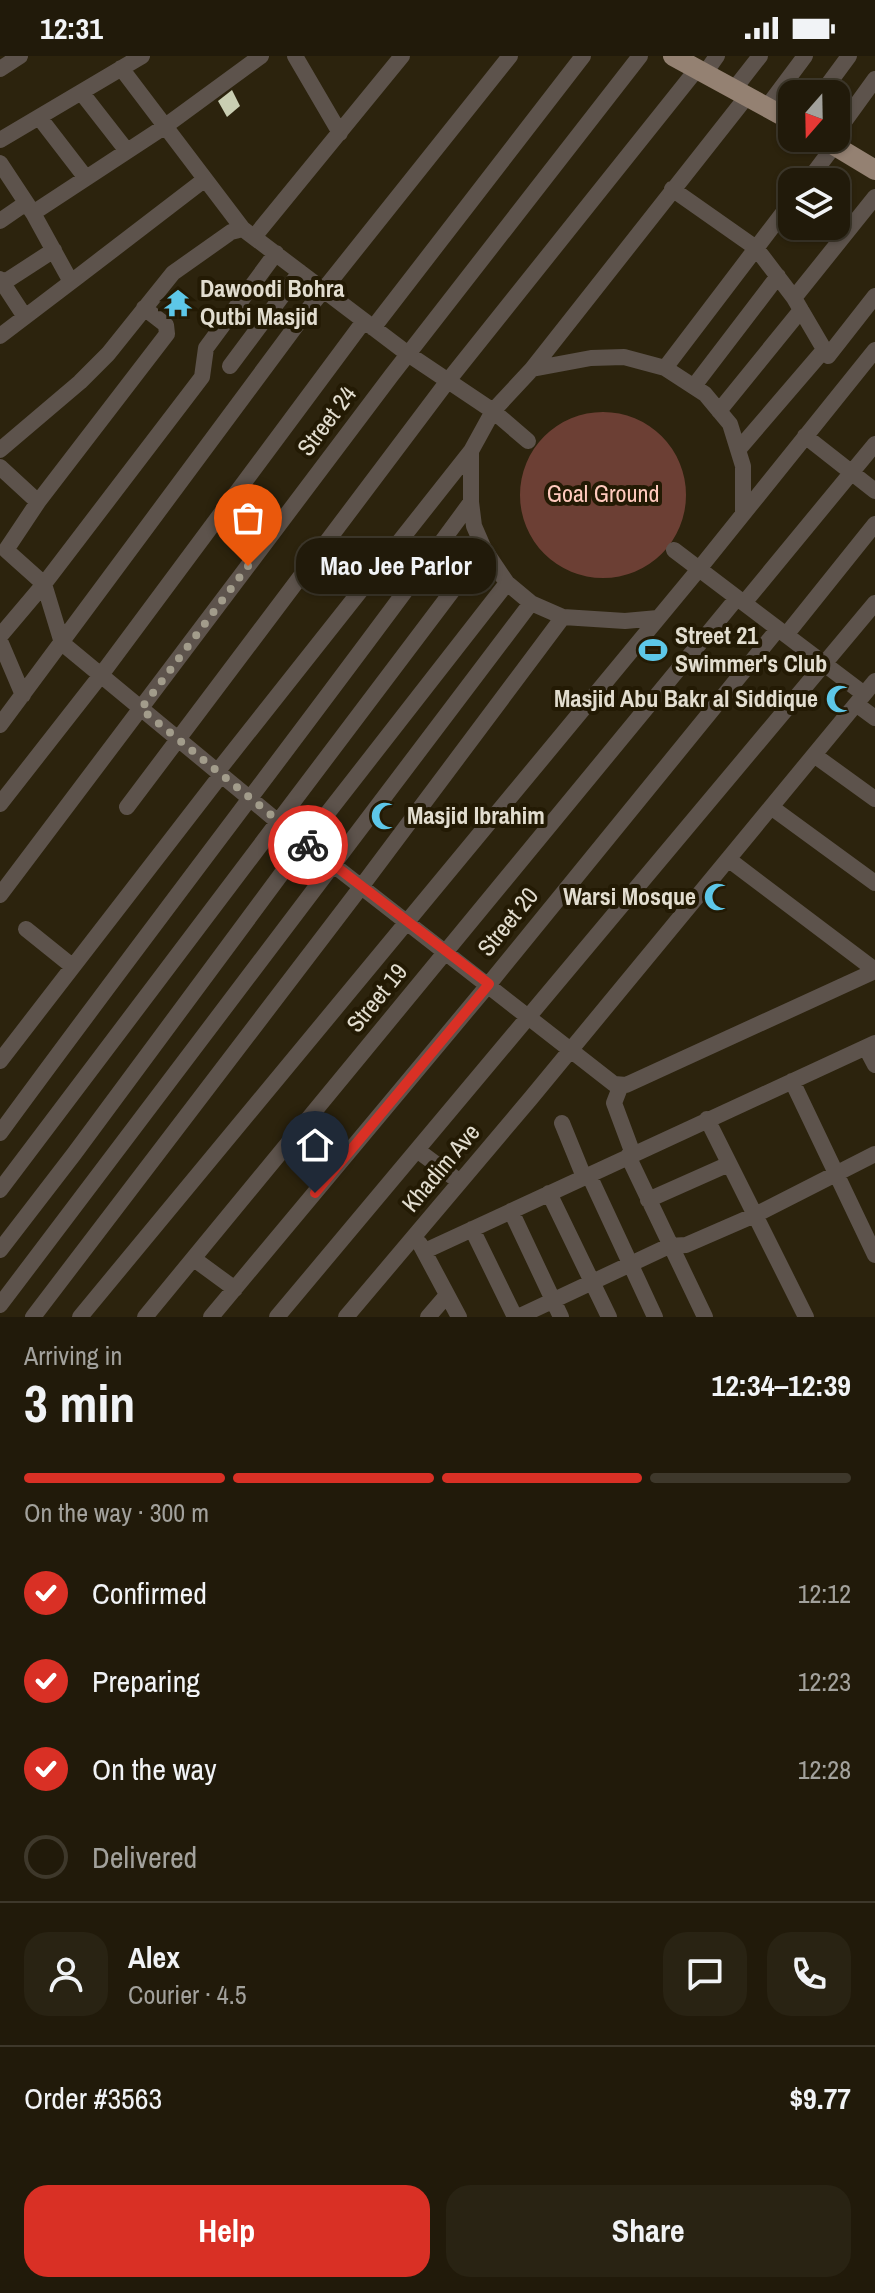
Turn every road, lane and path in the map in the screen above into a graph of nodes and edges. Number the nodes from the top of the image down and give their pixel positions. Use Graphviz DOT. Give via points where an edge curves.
graph roads {
  1 [pos="20,56"];
  2 [pos="142,56"];
  3 [pos="261,56"];
  4 [pos="295,56"];
  5 [pos="402,56"];
  6 [pos="510,56"];
  7 [pos="583,56"];
  8 [pos="640,56"];
  9 [pos="673,56"];
  10 [pos="760,56"];
  11 [pos="805,56"];
  12 [pos="849,56"];
  13 [pos="706,66"];
  14 [pos="121,68"];
  15 [pos="0,69"];
  16 [pos="875,79"];
  17 [pos="831,80"];
  18 [pos="742,91"];
  19 [pos="81,92"];
  20 [pos="767,107"];
  21 [pos="778,113"];
  22 [pos="850,113"];
  23 [pos="39,117"];
  24 [pos="164,127"];
  25 [pos="340,133"];
  26 [pos="0,140"];
  27 [pos="127,151"];
  28 [pos="849,152"];
  29 [pos="0,163"];
  30 [pos="875,170"];
  31 [pos="86,178"];
  32 [pos="204,180"];
  33 [pos="672,189"];
  34 [pos="875,197"];
  35 [pos="30,208"];
  36 [pos="778,219"];
  37 [pos="0,221"];
  38 [pos="249,233"];
  39 [pos="756,248"];
  40 [pos="54,250"];
  41 [pos="276,253"];
  42 [pos="300,272"];
  43 [pos="778,276"];
  44 [pos="2,281"];
  45 [pos="71,282"];
  46 [pos="324,290"];
  47 [pos="875,296"];
  48 [pos="798,304"];
  49 [pos="144,308"];
  50 [pos="25,317"];
  51 [pos="369,324"];
  52 [pos="0,336"];
  53 [pos="875,350"];
  54 [pos="823,351"];
  55 [pos="408,354"];
  56 [pos="230,366"];
  57 [pos="665,368"];
  58 [pos="532,369"];
  59 [pos="447,382"];
  60 [pos="694,386"];
  61 [pos="493,411"];
  62 [pos="719,411"];
  63 [pos="805,436"];
  64 [pos="528,441"];
  65 [pos="875,444"];
  66 [pos="0,450"];
  67 [pos="738,450"];
  68 [pos="471,451"];
  69 [pos="0,467"];
  70 [pos="851,473"];
  71 [pos="875,491"];
  72 [pos="38,502"];
  73 [pos="471,502"];
  74 [pos="743,514"];
  75 [pos="875,524"];
  76 [pos="484,549"];
  77 [pos="674,550"];
  78 [pos="699,569"];
  79 [pos="507,583"];
  80 [pos="44,584"];
  81 [pos="740,600"];
  82 [pos="531,603"];
  83 [pos="875,603"];
  84 [pos="563,617"];
  85 [pos="658,618"];
  86 [pos="782,632"];
  87 [pos="0,638"];
  88 [pos="62,643"];
  89 [pos="824,664"];
  90 [pos="101,675"];
  91 [pos="869,689"];
  92 [pos="23,695"];
  93 [pos="141,709"];
  94 [pos="875,718"];
  95 [pos="0,725"];
  96 [pos="178,739"];
  97 [pos="814,755"];
  98 [pos="219,774"];
  99 [pos="250,797"];
  100 [pos="875,799"];
  101 [pos="0,804"];
  102 [pos="127,807"];
  103 [pos="771,807"];
  104 [pos="277,821"];
  105 [pos="305,842"];
  106 [pos="728,859"];
  107 [pos="333,864"];
  108 [pos="875,883"];
  109 [pos="361,887"];
  110 [pos="0,895"];
  111 [pos="406,922"];
  112 [pos="26,929"];
  113 [pos="446,952"];
  114 [pos="72,966"];
  115 [pos="875,970"];
  116 [pos="489,984"];
  117 [pos="529,1017"];
  118 [pos="871,1046"];
  119 [pos="571,1049"];
  120 [pos="0,1061"];
  121 [pos="875,1065"];
  122 [pos="792,1081"];
  123 [pos="621,1085"];
  124 [pos="707,1119"];
  125 [pos="562,1123"];
  126 [pos="0,1133"];
  127 [pos="417,1150"];
  128 [pos="875,1154"];
  129 [pos="630,1155"];
  130 [pos="729,1164"];
  131 [pos="835,1172"];
  132 [pos="586,1176"];
  133 [pos="460,1182"];
  134 [pos="0,1190"];
  135 [pos="549,1193"];
  136 [pos="648,1200"];
  137 [pos="511,1211"];
  138 [pos="755,1215"];
  139 [pos="472,1229"];
  140 [pos="414,1237"];
  141 [pos="669,1246"];
  142 [pos="0,1250"];
  143 [pos="425,1251"];
  144 [pos="875,1255"];
  145 [pos="194,1259"];
  146 [pos="630,1264"];
  147 [pos="592,1282"];
  148 [pos="235,1289"];
  149 [pos="447,1295"];
  150 [pos="553,1301"];
  151 [pos="0,1305"];
  152 [pos="33,1317"];
  153 [pos="80,1317"];
  154 [pos="145,1317"];
  155 [pos="211,1317"];
  156 [pos="277,1317"];
  157 [pos="346,1317"];
  158 [pos="428,1317"];
  159 [pos="459,1317"];
  160 [pos="516,1317"];
  161 [pos="561,1317"];
  162 [pos="609,1317"];
  163 [pos="655,1317"];
  164 [pos="705,1317"];
  165 [pos="806,1317"];
  1 -- 15 [label="street"];
  2 -- 14 [label="street"];
  3 -- 24 [label="street"];
  4 -- 25 [label="street"];
  5 -- 25 [label="street"];
  6 -- 46 [label="street"];
  7 -- 51 [label="street"];
  8 -- 55 [label="street, Street 24"];
  9 -- 13 [label="main road"];
  10 -- 18 [label="street"];
  11 -- 20 [label="street"];
  12 -- 17 [label="street"];
  13 -- 18 [label="main road"];
  13 -- 59 [label="street"];
  14 -- 19 [label="street"];
  14 -- 24 [label="street"];
  16 -- 22 [label="street"];
  18 -- 20 [label="main road"];
  18 -- 33 [label="street"];
  19 -- 23 [label="street"];
  19 -- 27 [label="street"];
  20 -- 21 [label="main road"];
  23 -- 26 [label="street"];
  23 -- 31 [label="street"];
  24 -- 27 [label="street"];
  24 -- 32 [label="street"];
  25 -- 38 [label="street"];
  27 -- 31 [label="street"];
  28 -- 30 [label="main road"];
  29 -- 35 [label="street"];
  31 -- 35 [label="street"];
  32 -- 38 [label="street"];
  32 -- 45 [label="street"];
  33 -- 39 [label="street"];
  33 -- 58 [label="street"];
  34 -- 48 [label="street"];
  35 -- 37 [label="street"];
  35 -- 40 [label="street"];
  36 -- 39 [label="street"];
  38 -- 41 [label="street"];
  38 -- 49 [label="street" via="231,232 173,273"];
  39 -- 43 [label="street"];
  39 -- 57 [label="street"];
  40 -- 44 [label="street"];
  40 -- 45 [label="street"];
  41 -- 42 [label="street"];
  41 -- 80 [label="street" via="206,348 202,377"];
  42 -- 46 [label="street"];
  42 -- 56 [label="street"];
  43 -- 48 [label="street"];
  43 -- 60 [label="street"];
  44 -- 50 [label="street"];
  45 -- 50 [label="street"];
  46 -- 51 [label="street"];
  46 -- 88 [label="street"];
  47 -- 54 [label="street" via="828,356"];
  48 -- 54 [label="street"];
  48 -- 62 [label="street"];
  49 -- 66 [label="street" via="99,363"];
  49 -- 72 [label="street" via="166,325 167,334"];
  50 -- 52 [label="street"];
  51 -- 55 [label="street"];
  51 -- 90 [label="street"];
  53 -- 63 [label="street"];
  54 -- 67 [label="street"];
  55 -- 59 [label="street"];
  55 -- 93 [label="street, Street 24"];
  57 -- 58 [label="street" via="624,357"];
  57 -- 60 [label="street"];
  58 -- 61 [label="street"];
  59 -- 61 [label="street"];
  59 -- 96 [label="street"];
  60 -- 62 [label="street"];
  61 -- 64 [label="street"];
  61 -- 68 [label="street"];
  62 -- 67 [label="street" via="730,424"];
  63 -- 70 [label="street"];
  63 -- 74 [label="street"];
  65 -- 70 [label="street, Street 19"];
  67 -- 74 [label="street"];
  68 -- 73 [label="street"];
  68 -- 98 [label="street"];
  69 -- 72 [label="street"];
  70 -- 71 [label="street"];
  70 -- 81 [label="street, Street 19"];
  72 -- 80 [label="street" via="6,550"];
  73 -- 76 [label="street"];
  73 -- 99 [label="street"];
  74 -- 78 [label="street"];
  75 -- 86 [label="street, Street 20"];
  76 -- 79 [label="street"];
  76 -- 104 [label="street"];
  77 -- 78 [label="street"];
  78 -- 81 [label="street"];
  78 -- 85 [label="street"];
  79 -- 82 [label="street"];
  79 -- 105 [label="street"];
  80 -- 87 [label="street"];
  80 -- 88 [label="street"];
  81 -- 86 [label="street"];
  81 -- 113 [label="street, Street 19"];
  82 -- 84 [label="street"];
  82 -- 107 [label="street"];
  83 -- 89 [label="street"];
  84 -- 85 [label="street"];
  84 -- 109 [label="street"];
  85 -- 111 [label="street"];
  86 -- 89 [label="street"];
  86 -- 116 [label="street, Street 20"];
  87 -- 92 [label="street"];
  88 -- 90 [label="street"];
  88 -- 92 [label="street"];
  89 -- 91 [label="street"];
  89 -- 117 [label="street"];
  90 -- 93 [label="street"];
  90 -- 101 [label="street"];
  91 -- 94 [label="street"];
  91 -- 97 [label="street, Khadim Ave"];
  92 -- 95 [label="street"];
  93 -- 96 [label="street"];
  93 -- 110 [label="street, Street 24"];
  96 -- 98 [label="street"];
  96 -- 102 [label="street"];
  97 -- 100 [label="street"];
  97 -- 103 [label="street, Khadim Ave"];
  98 -- 99 [label="street"];
  98 -- 114 [label="street"];
  99 -- 104 [label="street"];
  99 -- 126 [label="street"];
  103 -- 106 [label="street, Khadim Ave"];
  103 -- 108 [label="street"];
  104 -- 105 [label="street"];
  104 -- 134 [label="street"];
  105 -- 107 [label="street"];
  105 -- 142 [label="street"];
  106 -- 115 [label="street"];
  106 -- 119 [label="street, Khadim Ave"];
  107 -- 109 [label="street"];
  107 -- 151 [label="street"];
  109 -- 111 [label="street"];
  109 -- 152 [label="street"];
  111 -- 113 [label="street"];
  111 -- 153 [label="street"];
  112 -- 114 [label="street"];
  113 -- 116 [label="street"];
  113 -- 145 [label="street, Street 19"];
  114 -- 120 [label="street"];
  115 -- 123 [label="street"];
  116 -- 117 [label="street"];
  116 -- 148 [label="street, Street 20"];
  117 -- 119 [label="street"];
  117 -- 127 [label="street"];
  118 -- 121 [label="street"];
  118 -- 122 [label="street"];
  119 -- 123 [label="street"];
  119 -- 133 [label="street, Khadim Ave"];
  122 -- 124 [label="street"];
  122 -- 131 [label="street"];
  123 -- 129 [label="street" via="614,1103"];
  124 -- 129 [label="street"];
  124 -- 130 [label="street"];
  125 -- 132 [label="street"];
  127 -- 133 [label="street"];
  127 -- 156 [label="street"];
  128 -- 131 [label="street"];
  129 -- 132 [label="street"];
  129 -- 136 [label="street"];
  130 -- 136 [label="street"];
  130 -- 138 [label="street"];
  131 -- 138 [label="street"];
  131 -- 144 [label="street"];
  132 -- 135 [label="street"];
  132 -- 146 [label="street"];
  133 -- 140 [label="street, Khadim Ave"];
  135 -- 137 [label="street"];
  135 -- 147 [label="street"];
  136 -- 141 [label="street"];
  137 -- 139 [label="street"];
  137 -- 150 [label="street"];
  138 -- 141 [label="street" via="686,1245"];
  138 -- 165 [label="street"];
  139 -- 143 [label="street"];
  139 -- 160 [label="street"];
  140 -- 143 [label="street"];
  140 -- 157 [label="street, Khadim Ave"];
  141 -- 146 [label="street"];
  141 -- 164 [label="street"];
  143 -- 149 [label="street"];
  145 -- 148 [label="street"];
  145 -- 154 [label="street, Street 19"];
  146 -- 147 [label="street"];
  146 -- 163 [label="street"];
  147 -- 150 [label="street"];
  147 -- 162 [label="street"];
  148 -- 155 [label="street, Street 20"];
  149 -- 158 [label="street"];
  149 -- 159 [label="street"];
  150 -- 160 [label="street"];
  150 -- 161 [label="street"];
}
